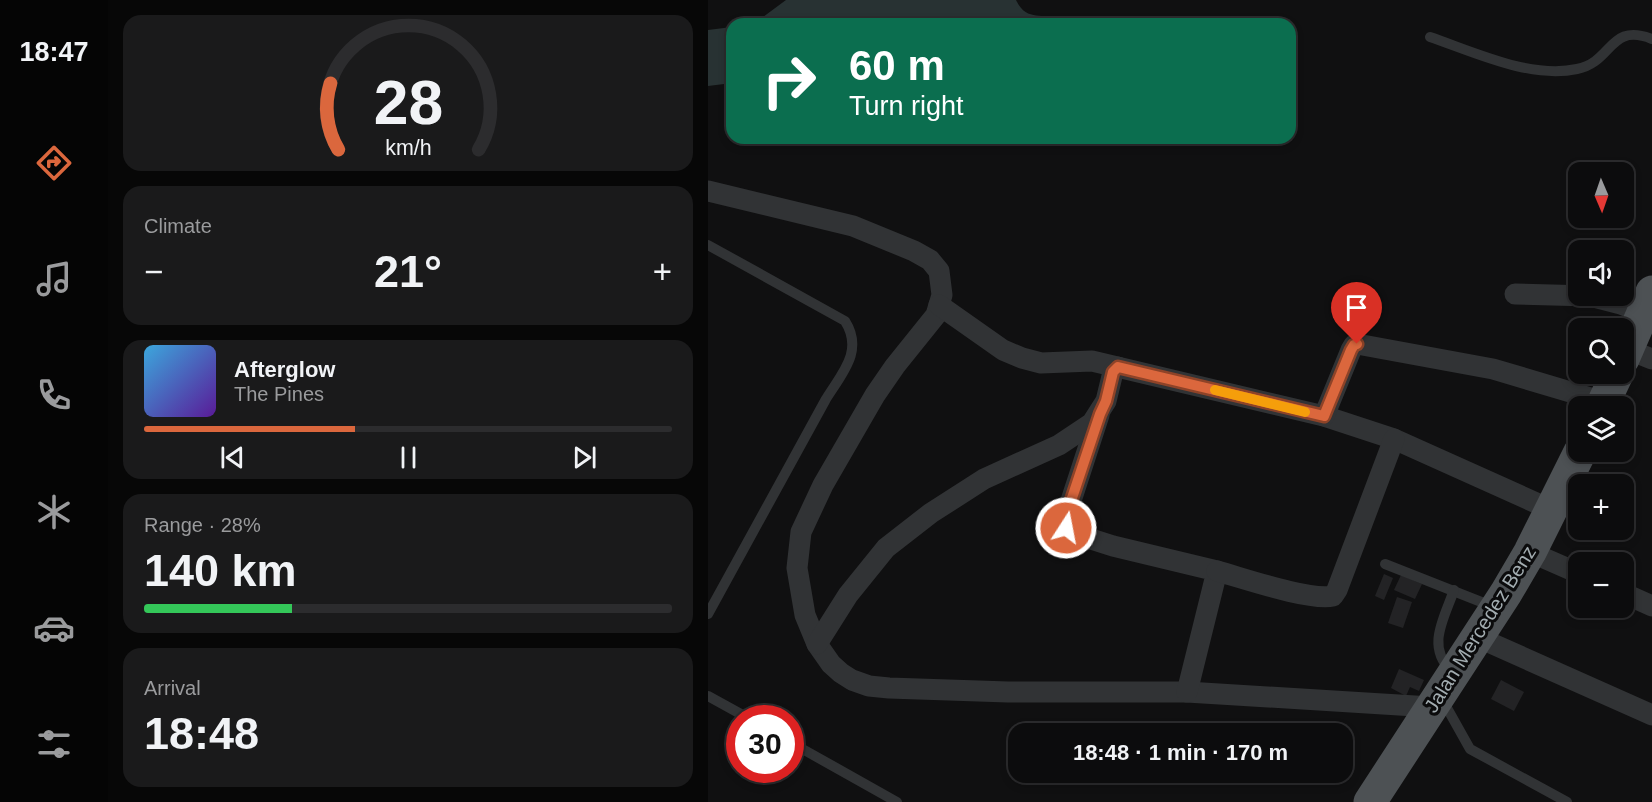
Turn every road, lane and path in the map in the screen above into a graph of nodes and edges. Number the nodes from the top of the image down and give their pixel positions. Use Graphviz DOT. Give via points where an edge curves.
graph roads {
  1 [pos="1430,38"];
  2 [pos="1652,39"];
  3 [pos="708,191"];
  4 [pos="708,245"];
  5 [pos="1515,294"];
  6 [pos="1648,303"];
  7 [pos="939,305"];
  8 [pos="1634,340"];
  9 [pos="1118,367"];
  10 [pos="1568,373"];
  11 [pos="1100,414"];
  12 [pos="1324,416"];
  13 [pos="1394,439"];
  14 [pos="1576,462"];
  15 [pos="1552,510"];
  16 [pos="1530,552"];
  17 [pos="1385,564"];
  18 [pos="1568,569"];
  19 [pos="1217,571"];
  20 [pos="1454,590"];
  21 [pos="1634,598"];
  22 [pos="1652,606"];
  23 [pos="1496,609"];
  24 [pos="708,614"];
  25 [pos="1477,637"];
  26 [pos="817,644"];
  27 [pos="1187,692"];
  28 [pos="1441,692"];
  29 [pos="708,696"];
  30 [pos="726,706"];
  31 [pos="1652,715"];
  32 [pos="804,750"];
  33 [pos="897,802"];
  34 [pos="1370,802"];
  35 [pos="1567,802"];
  1 -- 2 [label="lane" via="1520,67 1560,72 1596,62 1624,36 1637,33"];
  3 -- 7 [label="street" via="853,226 914,251 930,260 939,272"];
  4 -- 24 [label="lane" via="845,321 854,341 845,368"];
  5 -- 6 [label="street" via="1590,296 1622,304"];
  6 -- 8 [label="main road"];
  7 -- 9 [label="street" via="1003,350 1022,358 1041,363 1092,361"];
  7 -- 26 [label="street" via="936,315 875,396 823,485 801,532 797,568 800,596"];
  9 -- 11 [label="street"];
  9 -- 12 [label="street"];
  10 -- 12 [label="street" via="1492,369 1357,344"];
  11 -- 19 [label="street" via="1067,513 1066,528 1113,546"];
  11 -- 26 [label="street" via="1059,445 984,479 886,548 848,595"];
  12 -- 13 [label="street"];
  13 -- 15 [label="street"];
  13 -- 19 [label="street" via="1333,596 1294,591"];
  14 -- 15 [label="main road, Jalan Mercedez Benz"];
  15 -- 16 [label="main road, Jalan Mercedez Benz"];
  16 -- 18 [label="street"];
  16 -- 23 [label="main road, Jalan Mercedez Benz"];
  17 -- 20 [label="lane"];
  19 -- 27 [label="street"];
  20 -- 23 [label="lane"];
  20 -- 28 [label="lane" via="1437,638 1444,664"];
  21 -- 22 [label="street"];
  23 -- 25 [label="main road, Jalan Mercedez Benz"];
  25 -- 28 [label="main road, Jalan Mercedez Benz"];
  25 -- 31 [label="street"];
  26 -- 27 [label="street" via="831,664 852,680 869,686 1008,692"];
  27 -- 28 [label="street"];
  28 -- 34 [label="main road, Jalan Mercedez Benz"];
  28 -- 35 [label="lane" via="1470,749"];
  29 -- 30 [label="lane"];
  32 -- 33 [label="lane"];
}
